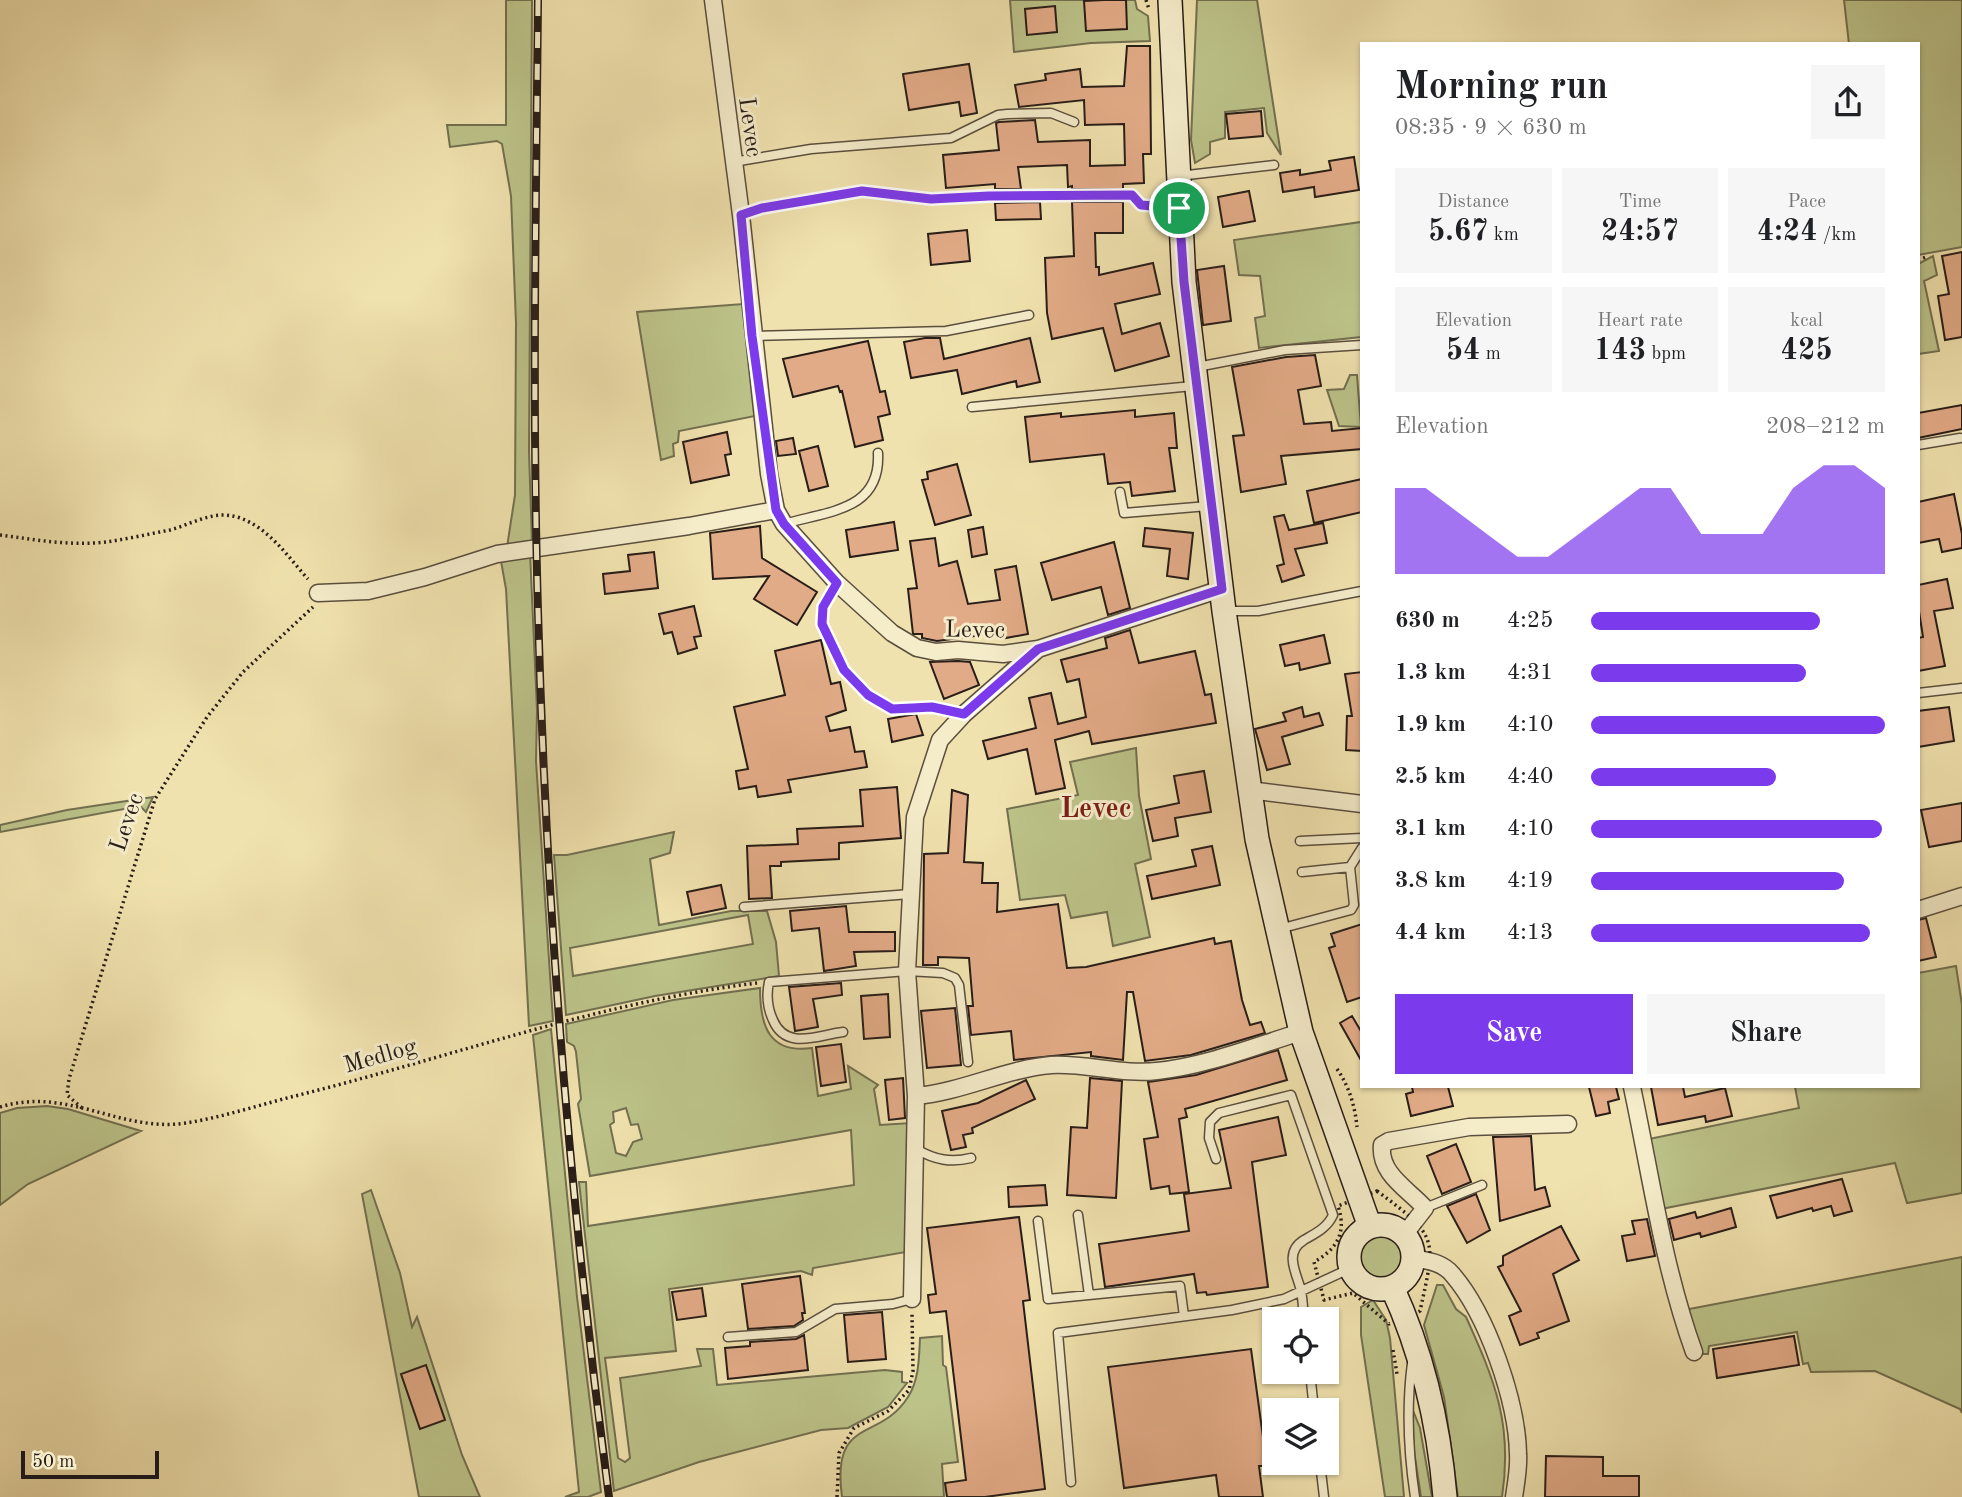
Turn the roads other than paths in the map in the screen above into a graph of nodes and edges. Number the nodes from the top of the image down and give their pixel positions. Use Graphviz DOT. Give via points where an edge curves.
graph roads {
  1 [pos="713,0"];
  2 [pos="1170,0"];
  3 [pos="1074,122"];
  4 [pos="733,162"];
  5 [pos="1273,164"];
  6 [pos="1177,177"];
  7 [pos="1179,208"];
  8 [pos="741,215"];
  9 [pos="1030,315"];
  10 [pos="752,336"];
  11 [pos="1360,345"];
  12 [pos="1195,376"];
  13 [pos="972,407"];
  14 [pos="1960,438"];
  15 [pos="1920,445"];
  16 [pos="878,453"];
  17 [pos="1119,492"];
  18 [pos="1211,506"];
  19 [pos="780,517"];
  20 [pos="837,583"];
  21 [pos="1360,591"];
  22 [pos="318,593"];
  23 [pos="1223,600"];
  24 [pos="1038,649"];
  25 [pos="1962,688"];
  26 [pos="1920,694"];
  27 [pos="964,714"];
  28 [pos="1249,790"];
  29 [pos="1360,804"];
  30 [pos="1360,838"];
  31 [pos="1300,841"];
  32 [pos="1360,851"];
  33 [pos="1350,867"];
  34 [pos="1302,872"];
  35 [pos="910,894"];
  36 [pos="1962,896"];
  37 [pos="744,907"];
  38 [pos="1920,909"];
  39 [pos="1276,930"];
  40 [pos="907,971"];
  41 [pos="843,1032"];
  42 [pos="1301,1032"];
  43 [pos="968,1062"];
  44 [pos="1632,1088"];
  45 [pos="916,1096"];
  46 [pos="1568,1124"];
  47 [pos="916,1150"];
  48 [pos="971,1158"];
  49 [pos="1216,1159"];
  50 [pos="1482,1185"];
  51 [pos="1079,1215"];
  52 [pos="1038,1221"];
  53 [pos="1415,1221"];
  54 [pos="1370,1227"];
  55 [pos="1422,1260"];
  56 [pos="1351,1268"];
  57 [pos="1392,1287"];
  58 [pos="1301,1292"];
  59 [pos="1089,1295"];
  60 [pos="912,1299"];
  61 [pos="1303,1307"];
  62 [pos="1184,1316"];
  63 [pos="728,1337"];
  64 [pos="1415,1346"];
  65 [pos="1693,1352"];
  66 [pos="1321,1475"];
  67 [pos="1071,1482"];
  68 [pos="1324,1497"];
  69 [pos="1415,1497"];
  70 [pos="1445,1497"];
  71 [pos="1514,1497"];
  1 -- 4 [label="street, Levec"];
  2 -- 6 [label="main road"];
  3 -- 4 [label="lane" via="1051,113 998,115 939,141 811,149"];
  4 -- 8 [label="street, Levec"];
  5 -- 6 [label="lane"];
  6 -- 7 [label="main road"];
  7 -- 8 [label="lane" via="1141,205 1132,195 931,199 862,191"];
  7 -- 12 [label="main road"];
  8 -- 10 [label="street, Levec"];
  9 -- 10 [label="lane" via="946,331"];
  10 -- 19 [label="street, Levec"];
  11 -- 12 [label="lane" via="1285,350"];
  12 -- 13 [label="lane"];
  12 -- 18 [label="main road"];
  14 -- 15 [label="lane"];
  16 -- 19 [label="lane" via="879,470 866,496 855,503"];
  17 -- 18 [label="lane" via="1124,513"];
  18 -- 23 [label="main road"];
  19 -- 20 [label="street, Levec"];
  19 -- 22 [label="street" via="497,554 369,591"];
  20 -- 24 [label="street, Levec" via="892,633 917,648 1003,654"];
  20 -- 27 [label="lane" via="823,607 822,624 844,670 868,695 892,709 932,707"];
  21 -- 23 [label="lane" via="1258,611"];
  23 -- 24 [label="street, Levec"];
  23 -- 28 [label="main road"];
  24 -- 27 [label="street"];
  25 -- 26 [label="lane"];
  27 -- 35 [label="street" via="940,740 915,817"];
  28 -- 29 [label="street"];
  28 -- 39 [label="main road"];
  30 -- 31 [label="lane"];
  32 -- 33 [label="lane"];
  33 -- 34 [label="lane"];
  33 -- 39 [label="lane" via="1351,910"];
  35 -- 37 [label="lane"];
  35 -- 40 [label="street"];
  36 -- 38 [label="street"];
  39 -- 42 [label="main road"];
  40 -- 41 [label="lane" via="769,982 768,1010 776,1028 788,1039"];
  40 -- 43 [label="lane" via="955,978"];
  40 -- 45 [label="street"];
  42 -- 45 [label="street" via="1157,1071 1052,1065"];
  42 -- 54 [label="main road"];
  44 -- 65 [label="street" via="1665,1257"];
  45 -- 47 [label="street"];
  46 -- 53 [label="street" via="1469,1127 1382,1145 1384,1165"];
  47 -- 48 [label="lane" via="948,1161"];
  47 -- 60 [label="street"];
  49 -- 58 [label="lane" via="1209,1138 1210,1122 1219,1113 1291,1095 1334,1215 1329,1224 1297,1245 1292,1264"];
  50 -- 53 [label="lane"];
  51 -- 59 [label="lane"];
  52 -- 59 [label="lane" via="1048,1299"];
  53 -- 54 [label="main road" via="1395,1228"];
  53 -- 55 [label="main road" via="1411,1246"];
  54 -- 56 [label="main road" via="1352,1243"];
  55 -- 57 [label="main road"];
  55 -- 71 [label="street" via="1451,1273 1501,1366 1519,1456"];
  56 -- 57 [label="main road" via="1367,1286"];
  56 -- 58 [label="lane"];
  57 -- 64 [label="main road"];
  58 -- 61 [label="lane"];
  58 -- 62 [label="lane" via="1232,1310"];
  59 -- 62 [label="lane" via="1180,1286"];
  60 -- 63 [label="lane" via="835,1309 796,1332"];
  62 -- 67 [label="lane" via="1058,1333"];
  64 -- 69 [label="lane" via="1407,1400"];
  64 -- 70 [label="main road"];
  66 -- 68 [label="lane"];
}
